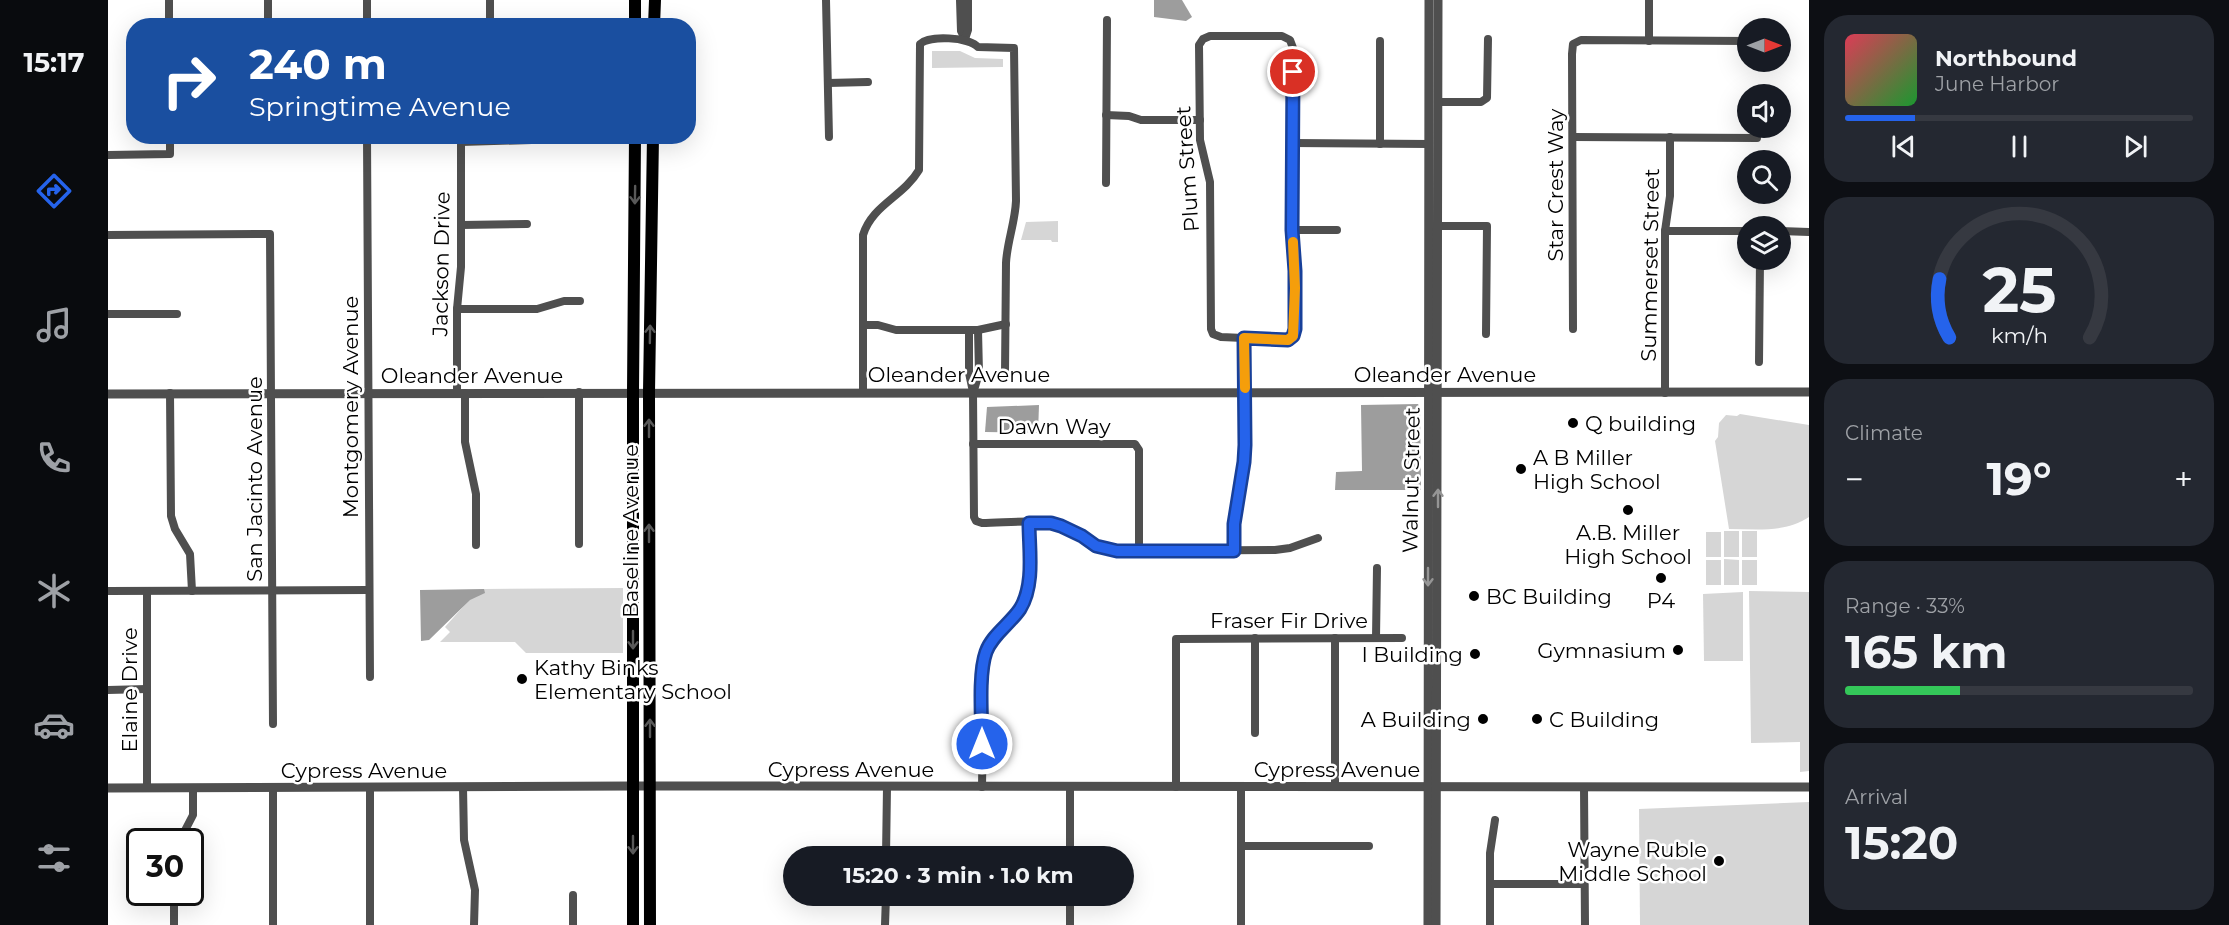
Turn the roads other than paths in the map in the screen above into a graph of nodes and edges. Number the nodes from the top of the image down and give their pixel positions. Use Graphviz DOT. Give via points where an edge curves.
graph roads {
  1 [pos="169,0"];
  2 [pos="268,0"];
  3 [pos="367,0"];
  4 [pos="490,0"];
  5 [pos="635,0"];
  6 [pos="655,0"];
  7 [pos="826,0"];
  8 [pos="960,0"];
  9 [pos="968,0"];
  10 [pos="1430,0"];
  11 [pos="1438,0"];
  12 [pos="1649,0"];
  13 [pos="169,18"];
  14 [pos="268,18"];
  15 [pos="367,18"];
  16 [pos="490,18"];
  17 [pos="635,18"];
  18 [pos="654,18"];
  19 [pos="1107,20"];
  20 [pos="965,39"];
  21 [pos="1488,39"];
  22 [pos="1380,41"];
  23 [pos="1649,41"];
  24 [pos="1737,41"];
  25 [pos="868,82"];
  26 [pos="828,84"];
  27 [pos="1438,102"];
  28 [pos="1106,115"];
  29 [pos="1200,120"];
  30 [pos="829,137"];
  31 [pos="1573,137"];
  32 [pos="1670,137"];
  33 [pos="1737,138"];
  34 [pos="1292,143"];
  35 [pos="170,144"];
  36 [pos="367,144"];
  37 [pos="461,144"];
  38 [pos="635,144"];
  39 [pos="653,144"];
  40 [pos="1380,144"];
  41 [pos="1429,144"];
  42 [pos="108,155"];
  43 [pos="1106,183"];
  44 [pos="527,224"];
  45 [pos="461,225"];
  46 [pos="1438,226"];
  47 [pos="1292,230"];
  48 [pos="1336,230"];
  49 [pos="1665,231"];
  50 [pos="1737,231"];
  51 [pos="1791,231"];
  52 [pos="1809,232"];
  53 [pos="108,236"];
  54 [pos="1760,270"];
  55 [pos="580,301"];
  56 [pos="457,309"];
  57 [pos="108,314"];
  58 [pos="177,314"];
  59 [pos="1006,324"];
  60 [pos="863,325"];
  61 [pos="1573,329"];
  62 [pos="969,330"];
  63 [pos="978,330"];
  64 [pos="1486,334"];
  65 [pos="1244,338"];
  66 [pos="969,360"];
  67 [pos="979,360"];
  68 [pos="1759,362"];
  69 [pos="1005,373"];
  70 [pos="633,392"];
  71 [pos="649,392"];
  72 [pos="863,392"];
  73 [pos="973,392"];
  74 [pos="1245,392"];
  75 [pos="1434,392"];
  76 [pos="1809,392"];
  77 [pos="170,393"];
  78 [pos="271,393"];
  79 [pos="368,393"];
  80 [pos="461,393"];
  81 [pos="579,393"];
  82 [pos="1665,393"];
  83 [pos="108,394"];
  84 [pos="973,444"];
  85 [pos="1029,523"];
  86 [pos="1318,538"];
  87 [pos="579,544"];
  88 [pos="476,545"];
  89 [pos="1139,551"];
  90 [pos="1234,551"];
  91 [pos="1377,568"];
  92 [pos="272,590"];
  93 [pos="369,590"];
  94 [pos="108,591"];
  95 [pos="147,591"];
  96 [pos="192,591"];
  97 [pos="1255,638"];
  98 [pos="1335,638"];
  99 [pos="1376,638"];
  100 [pos="1402,638"];
  101 [pos="370,677"];
  102 [pos="147,689"];
  103 [pos="108,690"];
  104 [pos="273,724"];
  105 [pos="1255,733"];
  106 [pos="634,786"];
  107 [pos="650,786"];
  108 [pos="464,787"];
  109 [pos="887,787"];
  110 [pos="982,787"];
  111 [pos="1070,787"];
  112 [pos="1176,787"];
  113 [pos="1241,787"];
  114 [pos="1335,787"];
  115 [pos="1433,787"];
  116 [pos="1584,787"];
  117 [pos="1809,787"];
  118 [pos="108,788"];
  119 [pos="147,788"];
  120 [pos="193,788"];
  121 [pos="273,788"];
  122 [pos="370,788"];
  123 [pos="1495,820"];
  124 [pos="186,828"];
  125 [pos="886,846"];
  126 [pos="1070,846"];
  127 [pos="1241,846"];
  128 [pos="1369,846"];
  129 [pos="1490,884"];
  130 [pos="1584,884"];
  131 [pos="573,895"];
  132 [pos="174,906"];
  133 [pos="886,906"];
  134 [pos="1070,906"];
  135 [pos="174,925"];
  136 [pos="273,925"];
  137 [pos="370,925"];
  138 [pos="474,925"];
  139 [pos="573,925"];
  140 [pos="633,925"];
  141 [pos="650,925"];
  142 [pos="885,925"];
  143 [pos="1070,925"];
  144 [pos="1241,925"];
  145 [pos="1428,925"];
  146 [pos="1436,925"];
  147 [pos="1490,925"];
  148 [pos="1585,925"];
  1 -- 13 [label="street"];
  2 -- 14 [label="street"];
  3 -- 15 [label="street"];
  4 -- 16 [label="street"];
  5 -- 17 [label="main road"];
  6 -- 18 [label="main road"];
  7 -- 26 [label="street"];
  8 -- 20 [label="street"];
  9 -- 20 [label="street"];
  10 -- 41 [label="street, Walnut Street"];
  11 -- 27 [label="street, Walnut Street"];
  12 -- 23 [label="street"];
  19 -- 28 [label="street"];
  20 -- 59 [label="street" via="978,47 1014,48 1016,201 1007,249"];
  20 -- 60 [label="street" via="930,38 920,44 919,170 912,183 877,211 866,226"];
  21 -- 27 [label="street" via="1487,98 1481,102"];
  22 -- 40 [label="street"];
  23 -- 24 [label="street"];
  23 -- 31 [label="street, Star Crest Way" via="1575,42"];
  25 -- 26 [label="street"];
  26 -- 30 [label="street"];
  27 -- 46 [label="street, Walnut Street"];
  28 -- 29 [label="street"];
  28 -- 43 [label="street"];
  29 -- 34 [label="street, Plum Street" via="1199,45 1203,39 1282,36 1290,40 1293,48"];
  29 -- 65 [label="street, Plum Street" via="1200,140 1210,182 1209,324 1213,334"];
  31 -- 32 [label="street"];
  31 -- 61 [label="street, Star Crest Way"];
  32 -- 33 [label="street"];
  32 -- 49 [label="street, Summerset Street" via="1670,196"];
  34 -- 40 [label="street"];
  34 -- 47 [label="street"];
  35 -- 42 [label="street" via="170,154"];
  36 -- 79 [label="street, Montgomery Avenue"];
  37 -- 45 [label="street, Jackson Drive"];
  38 -- 70 [label="main road, Baseline Avenue, one-way"];
  71 -- 39 [label="main road, Baseline Avenue, one-way"];
  40 -- 41 [label="street"];
  41 -- 75 [label="street, Walnut Street"];
  44 -- 45 [label="street"];
  45 -- 56 [label="street, Jackson Drive"];
  46 -- 64 [label="street" via="1487,226"];
  46 -- 75 [label="street, Walnut Street"];
  47 -- 48 [label="street"];
  47 -- 65 [label="street" via="1293,336 1288,340"];
  49 -- 50 [label="street"];
  49 -- 82 [label="street, Summerset Street"];
  51 -- 52 [label="street"];
  53 -- 78 [label="street, San Jacinto Avenue" via="270,234"];
  54 -- 68 [label="street"];
  55 -- 56 [label="street" via="537,309"];
  56 -- 80 [label="street, Jackson Drive"];
  57 -- 58 [label="street"];
  59 -- 63 [label="street"];
  59 -- 69 [label="street"];
  60 -- 62 [label="street" via="896,330"];
  60 -- 72 [label="street"];
  62 -- 63 [label="street"];
  62 -- 66 [label="street"];
  63 -- 67 [label="street"];
  65 -- 74 [label="street"];
  66 -- 67 [label="street"];
  66 -- 73 [label="street"];
  67 -- 73 [label="street"];
  70 -- 71 [label="street, Oleander Avenue"];
  70 -- 81 [label="street, Oleander Avenue"];
  70 -- 106 [label="main road, Baseline Avenue, one-way"];
  71 -- 72 [label="street, Oleander Avenue"];
  107 -- 71 [label="main road, Baseline Avenue, one-way"];
  72 -- 73 [label="street, Oleander Avenue"];
  73 -- 74 [label="street, Oleander Avenue"];
  73 -- 84 [label="street"];
  74 -- 75 [label="street, Oleander Avenue"];
  74 -- 90 [label="street" via="1244,462 1234,524"];
  75 -- 82 [label="street, Oleander Avenue"];
  75 -- 115 [label="street, Walnut Street"];
  76 -- 82 [label="street, Oleander Avenue"];
  77 -- 78 [label="street, Oleander Avenue"];
  77 -- 83 [label="street, Oleander Avenue"];
  77 -- 96 [label="street" via="171,516 190,554"];
  78 -- 79 [label="street, Oleander Avenue"];
  78 -- 92 [label="street, San Jacinto Avenue"];
  79 -- 80 [label="street, Oleander Avenue"];
  79 -- 93 [label="street, Montgomery Avenue"];
  80 -- 81 [label="street, Oleander Avenue"];
  80 -- 88 [label="street, Jackson Drive" via="465,442 476,494"];
  81 -- 87 [label="street"];
  84 -- 85 [label="street" via="976,521"];
  84 -- 89 [label="street, Dawn Way" via="1136,444"];
  85 -- 89 [label="street" via="1061,526 1107,549"];
  85 -- 110 [label="street" via="1027,592 1020,608 990,643 984,660"];
  86 -- 90 [label="street" via="1290,548"];
  89 -- 90 [label="street"];
  91 -- 99 [label="street"];
  92 -- 93 [label="street"];
  92 -- 96 [label="street"];
  92 -- 104 [label="street, San Jacinto Avenue"];
  93 -- 101 [label="street, Montgomery Avenue"];
  94 -- 95 [label="street"];
  95 -- 96 [label="street"];
  95 -- 102 [label="street, Elaine Drive"];
  97 -- 98 [label="street, Fraser Fir Drive"];
  97 -- 105 [label="street"];
  97 -- 112 [label="street, Fraser Fir Drive" via="1176,639"];
  98 -- 99 [label="street, Fraser Fir Drive"];
  98 -- 114 [label="street"];
  99 -- 100 [label="street, Fraser Fir Drive"];
  102 -- 103 [label="street"];
  102 -- 119 [label="street, Elaine Drive"];
  106 -- 107 [label="street, Cypress Avenue"];
  106 -- 108 [label="street, Cypress Avenue"];
  106 -- 140 [label="main road, Baseline Avenue, one-way"];
  107 -- 109 [label="street, Cypress Avenue"];
  107 -- 141 [label="main road, Baseline Avenue"];
  108 -- 122 [label="street, Cypress Avenue"];
  108 -- 138 [label="street" via="464,840 475,890"];
  109 -- 110 [label="street, Cypress Avenue"];
  109 -- 125 [label="street"];
  110 -- 111 [label="street, Cypress Avenue"];
  111 -- 112 [label="street, Cypress Avenue"];
  111 -- 126 [label="street"];
  112 -- 113 [label="street, Cypress Avenue"];
  113 -- 114 [label="street, Cypress Avenue"];
  113 -- 127 [label="street"];
  114 -- 115 [label="street, Cypress Avenue"];
  115 -- 116 [label="street, Cypress Avenue"];
  115 -- 145 [label="street, Walnut Street"];
  115 -- 146 [label="street, Walnut Street"];
  116 -- 117 [label="street, Cypress Avenue"];
  116 -- 130 [label="street"];
  118 -- 119 [label="street, Cypress Avenue"];
  119 -- 120 [label="street, Cypress Avenue"];
  120 -- 121 [label="street, Cypress Avenue"];
  120 -- 124 [label="street" via="193,815"];
  121 -- 122 [label="street, Cypress Avenue"];
  121 -- 136 [label="street"];
  122 -- 137 [label="street"];
  123 -- 129 [label="street"];
  127 -- 128 [label="street"];
  127 -- 144 [label="street"];
  129 -- 130 [label="street"];
  129 -- 147 [label="street"];
  130 -- 148 [label="street"];
  131 -- 139 [label="street"];
  132 -- 135 [label="street"];
  133 -- 142 [label="street"];
  134 -- 143 [label="street"];
}
